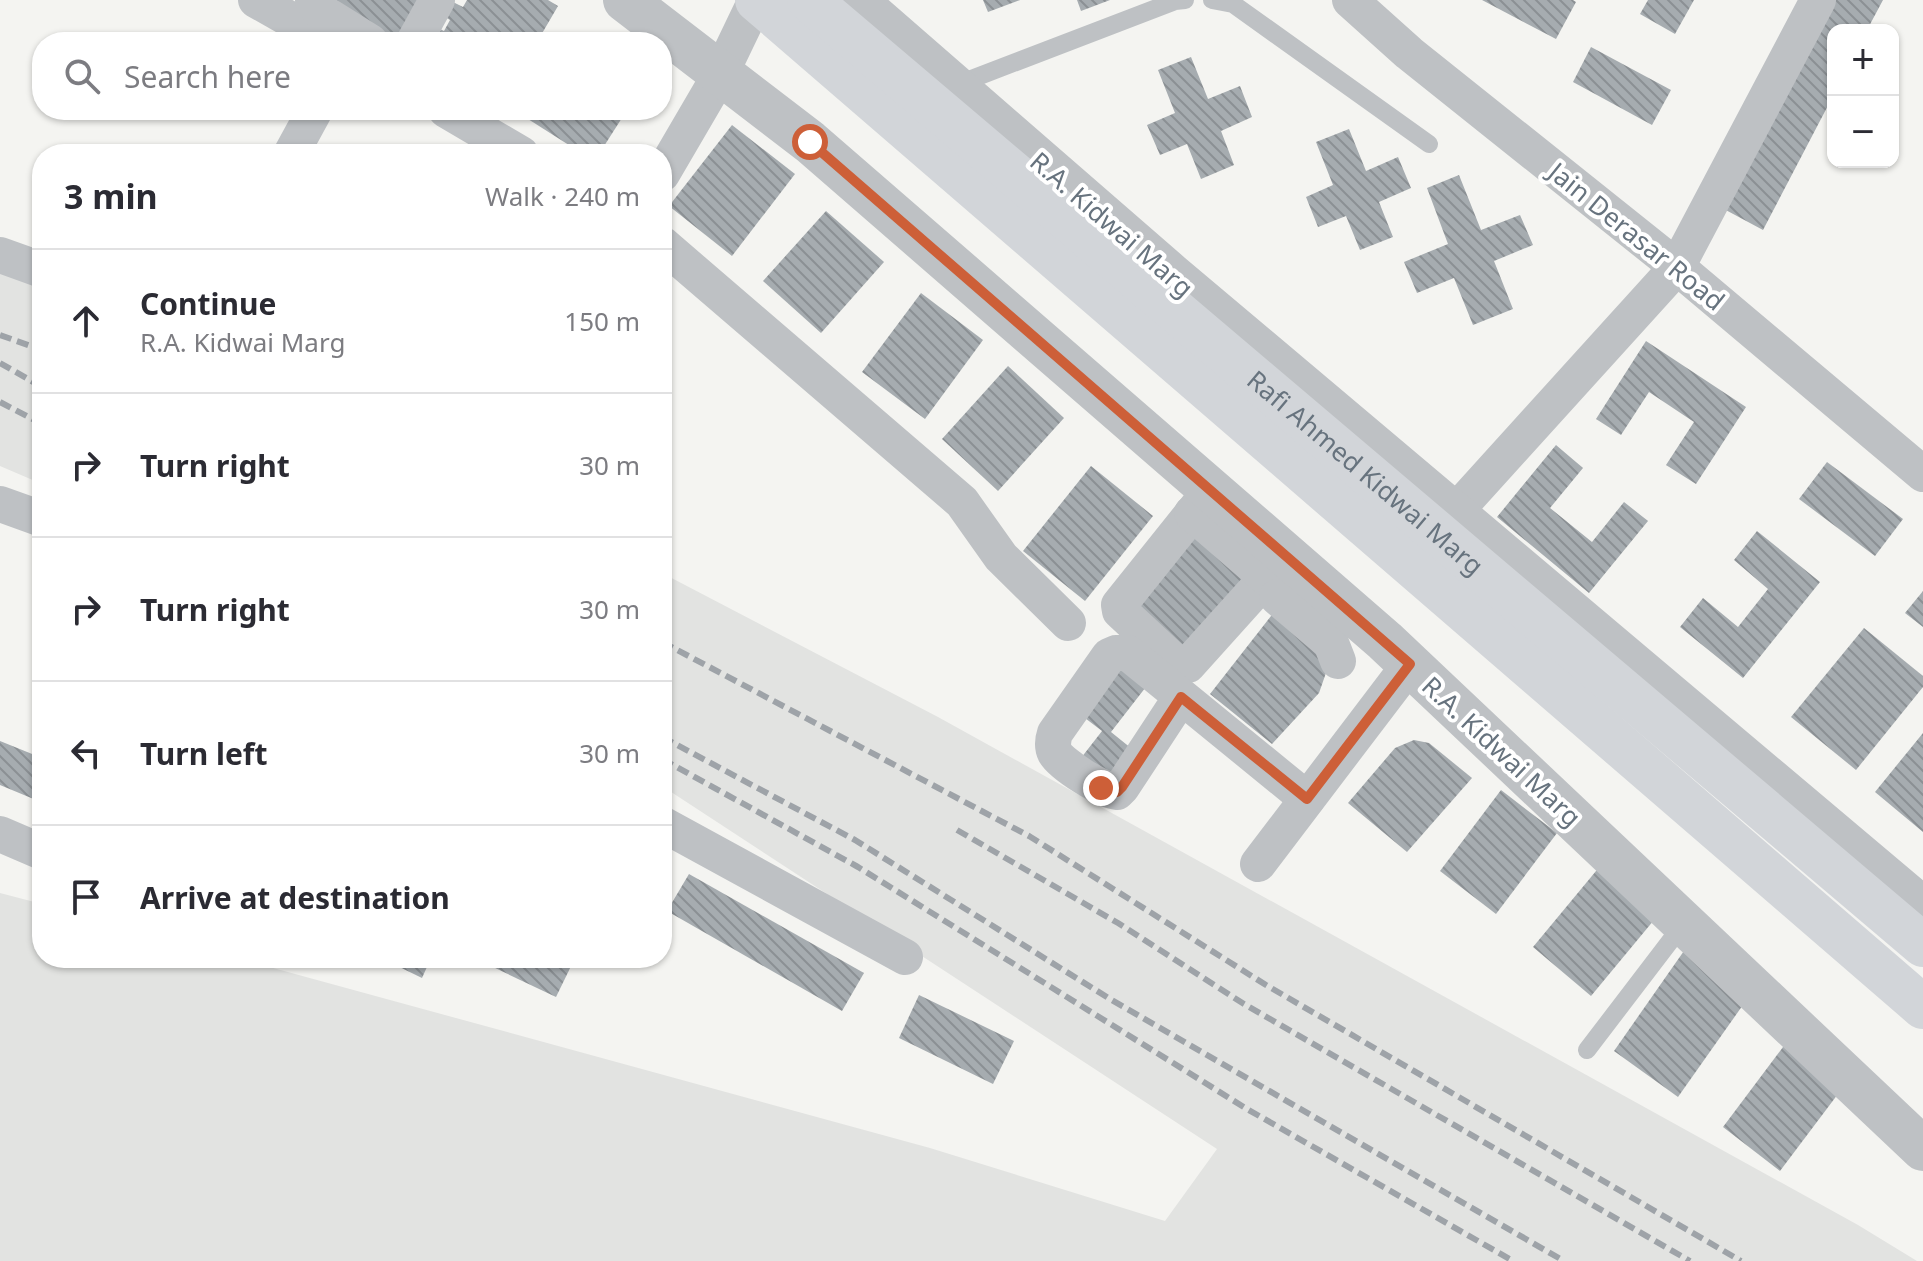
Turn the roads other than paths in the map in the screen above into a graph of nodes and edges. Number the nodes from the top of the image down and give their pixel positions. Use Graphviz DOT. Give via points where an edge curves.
graph roads {
  1 [pos="256,0"];
  2 [pos="313,0"];
  3 [pos="437,0"];
  4 [pos="625,0"];
  5 [pos="756,0"];
  6 [pos="809,0"];
  7 [pos="855,0"];
  8 [pos="1185,0"];
  9 [pos="1212,0"];
  10 [pos="1350,0"];
  11 [pos="1818,0"];
  12 [pos="312,32"];
  13 [pos="354,32"];
  14 [pos="419,32"];
  15 [pos="667,32"];
  16 [pos="672,36"];
  17 [pos="721,73"];
  18 [pos="953,86"];
  19 [pos="310,120"];
  20 [pos="463,120"];
  21 [pos="296,144"];
  22 [pos="504,144"];
  23 [pos="1429,144"];
  24 [pos="672,157"];
  25 [pos="672,253"];
  26 [pos="0,255"];
  27 [pos="32,266"];
  28 [pos="1677,267"];
  29 [pos="1923,474"];
  30 [pos="1201,502"];
  31 [pos="0,504"];
  32 [pos="1454,513"];
  33 [pos="32,515"];
  34 [pos="1283,574"];
  35 [pos="1068,623"];
  36 [pos="1338,661"];
  37 [pos="1410,664"];
  38 [pos="1222,665"];
  39 [pos="1181,697"];
  40 [pos="1307,799"];
  41 [pos="672,829"];
  42 [pos="0,834"];
  43 [pos="32,848"];
  44 [pos="1258,864"];
  45 [pos="1923,909"];
  46 [pos="1684,923"];
  47 [pos="1923,945"];
  48 [pos="905,957"];
  49 [pos="1923,1007"];
  50 [pos="1587,1050"];
  51 [pos="1923,1149"];
  1 -- 12 [label="street"];
  2 -- 13 [label="street" via="319,10"];
  3 -- 14 [label="street"];
  4 -- 15 [label="street, R.A. Kidwai Marg"];
  5 -- 17 [label="street"];
  5 -- 49 [label="main road"];
  6 -- 47 [label="main road, Rafi Ahmed Kidwai Marg"];
  7 -- 18 [label="street, R.A. Kidwai Marg"];
  8 -- 18 [label="lane"];
  9 -- 23 [label="lane" via="1233,4"];
  10 -- 28 [label="street, Jain Derasar Road"];
  11 -- 28 [label="street"];
  16 -- 17 [label="street, R.A. Kidwai Marg"];
  17 -- 24 [label="street"];
  17 -- 30 [label="street, R.A. Kidwai Marg" via="810,142"];
  18 -- 32 [label="street, R.A. Kidwai Marg"];
  19 -- 21 [label="street"];
  20 -- 22 [label="street"];
  25 -- 35 [label="street" via="962,502 1001,557"];
  26 -- 27 [label="street"];
  28 -- 29 [label="street, Jain Derasar Road"];
  28 -- 32 [label="street"];
  30 -- 34 [label="street, R.A. Kidwai Marg"];
  30 -- 34 [label="street" via="1119,605 1177,664 1188,665"];
  31 -- 33 [label="street"];
  32 -- 45 [label="street, R.A. Kidwai Marg"];
  34 -- 36 [label="street"];
  34 -- 37 [label="street, R.A. Kidwai Marg"];
  34 -- 38 [label="street"];
  37 -- 40 [label="street"];
  37 -- 46 [label="street, R.A. Kidwai Marg"];
  39 -- 40 [label="street"];
  40 -- 44 [label="street"];
  41 -- 48 [label="street"];
  42 -- 43 [label="street"];
  46 -- 50 [label="lane"];
  46 -- 51 [label="street, R.A. Kidwai Marg"];
}
